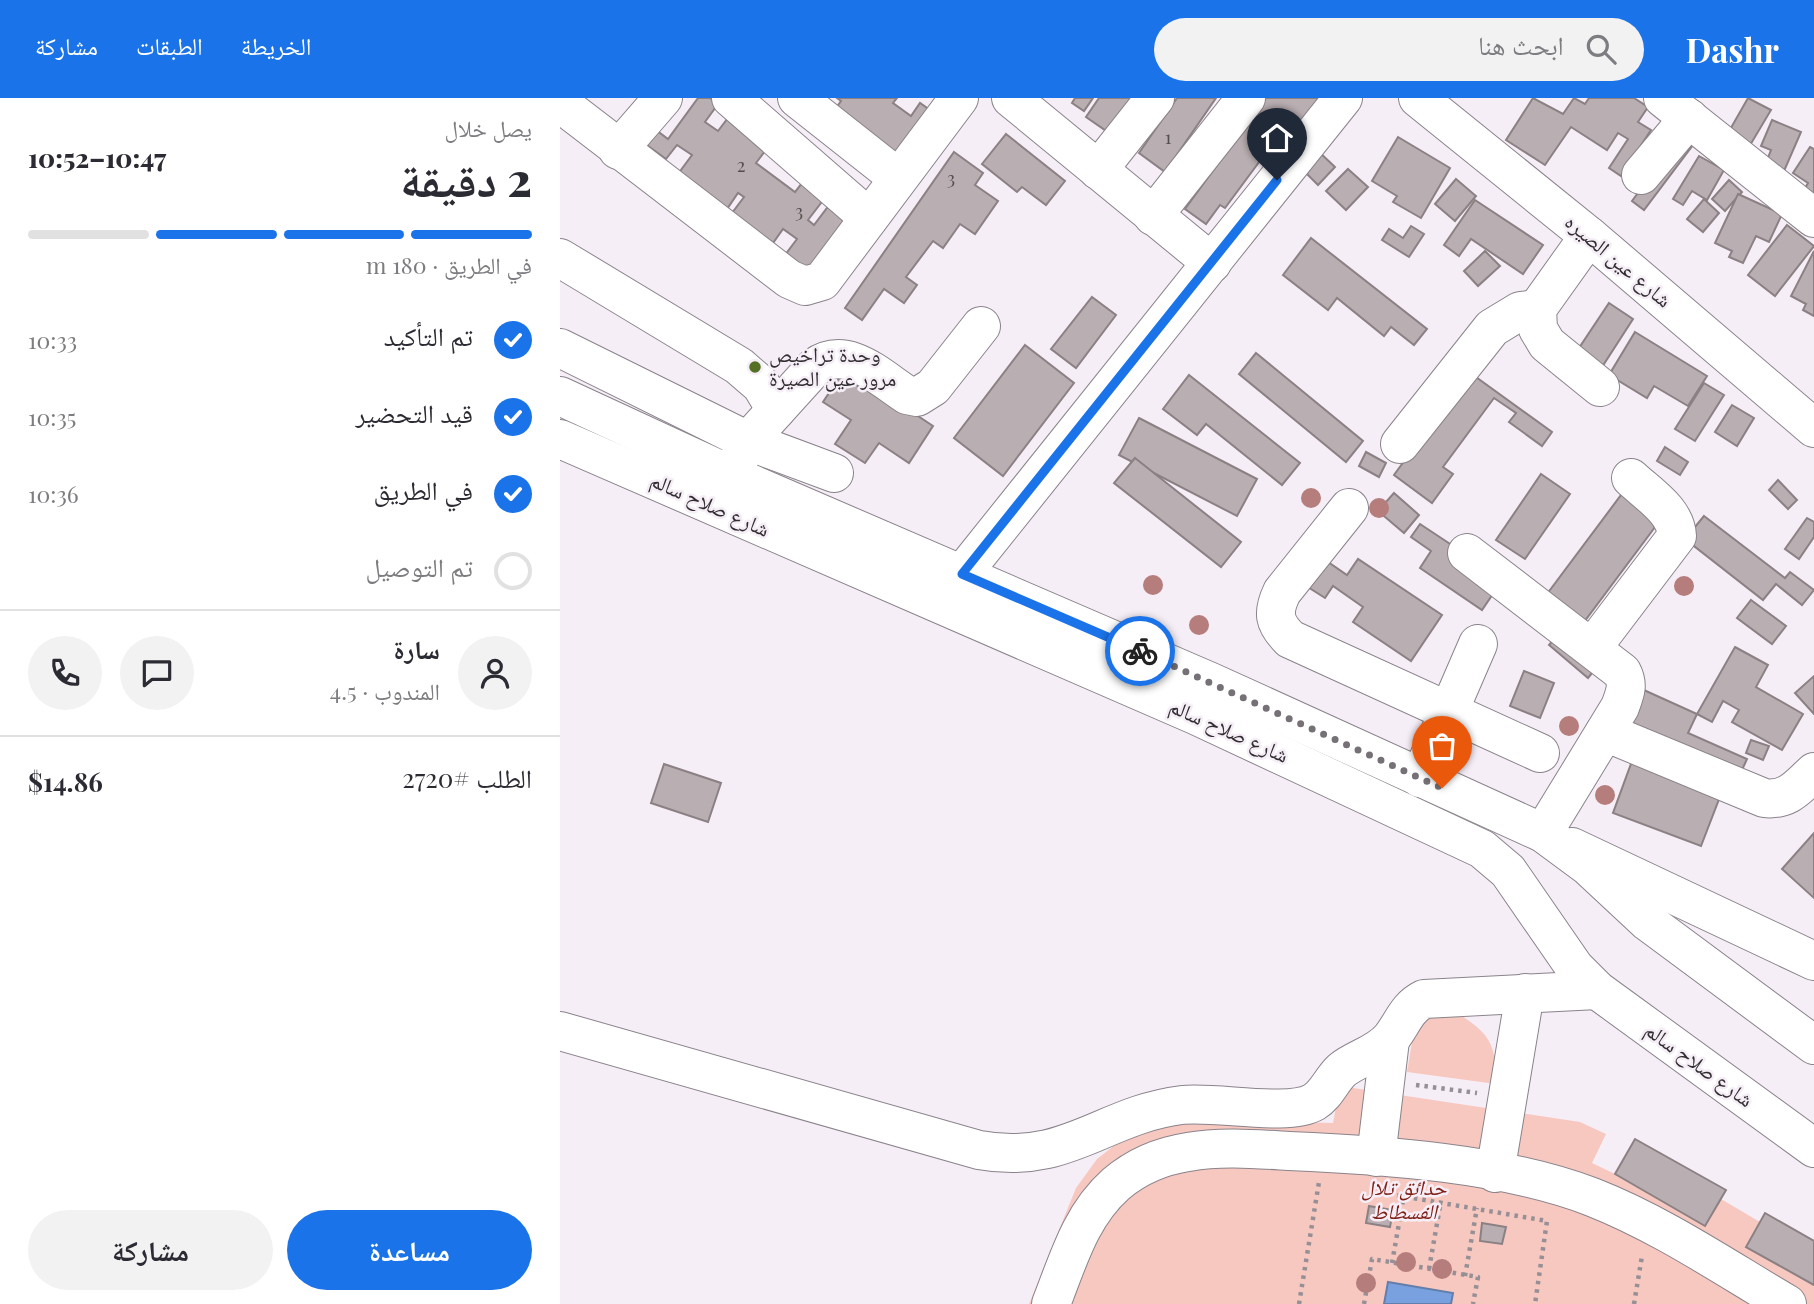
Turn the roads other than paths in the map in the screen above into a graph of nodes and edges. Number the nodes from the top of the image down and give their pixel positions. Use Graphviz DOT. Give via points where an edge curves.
graph roads {
  1 [pos="663,98"];
  2 [pos="731,98"];
  3 [pos="796,98"];
  4 [pos="1011,98"];
  5 [pos="1155,98"];
  6 [pos="1247,98"];
  7 [pos="1343,98"];
  8 [pos="1418,98"];
  9 [pos="948,102"];
  10 [pos="569,104"];
  11 [pos="1050,110"];
  12 [pos="1691,110"];
  13 [pos="618,150"];
  14 [pos="1098,170"];
  15 [pos="1641,175"];
  16 [pos="897,177"];
  17 [pos="1153,216"];
  18 [pos="869,218"];
  19 [pos="1814,218"];
  20 [pos="1589,236"];
  21 [pos="560,258"];
  22 [pos="1212,263"];
  23 [pos="1537,310"];
  24 [pos="981,326"];
  25 [pos="560,348"];
  26 [pos="1600,387"];
  27 [pos="560,396"];
  28 [pos="776,410"];
  29 [pos="1809,413"];
  30 [pos="560,439"];
  31 [pos="748,441"];
  32 [pos="1400,444"];
  33 [pos="834,473"];
  34 [pos="731,475"];
  35 [pos="1631,478"];
  36 [pos="1349,508"];
  37 [pos="1467,553"];
  38 [pos="962,574"];
  39 [pos="1478,644"];
  40 [pos="1592,648"];
  41 [pos="1448,711"];
  42 [pos="1605,732"];
  43 [pos="1540,753"];
  44 [pos="1814,772"];
  45 [pos="1420,778"];
  46 [pos="1543,833"];
  47 [pos="1814,961"];
  48 [pos="1597,990"];
  49 [pos="1525,993"];
  50 [pos="560,1031"];
  51 [pos="1390,1040"];
  52 [pos="1814,1045"];
  53 [pos="1814,1149"];
  54 [pos="1371,1173"];
  55 [pos="1483,1195"];
  56 [pos="1748,1294"];
  57 [pos="1052,1304"];
  58 [pos="1787,1304"];
  1 -- 13 [label="main road"];
  2 -- 18 [label="main road"];
  3 -- 16 [label="main road"];
  4 -- 11 [label="main road"];
  5 -- 14 [label="main road"];
  6 -- 17 [label="main road"];
  7 -- 22 [label="main road"];
  8 -- 20 [label="main road, شارع عين الصيره"];
  9 -- 16 [label="main road"];
  10 -- 13 [label="main road"];
  11 -- 14 [label="main road"];
  12 -- 15 [label="main road"];
  12 -- 19 [label="main road"];
  13 -- 18 [label="main road" via="789,279 805,286 822,281"];
  14 -- 17 [label="main road"];
  16 -- 18 [label="main road"];
  17 -- 22 [label="main road"];
  20 -- 23 [label="main road"];
  20 -- 29 [label="main road, شارع عين الصيره"];
  21 -- 28 [label="main road" via="739,366 761,385"];
  22 -- 38 [label="main road"];
  23 -- 26 [label="main road" via="1538,329 1547,344"];
  23 -- 32 [label="main road" via="1520,311 1492,328"];
  24 -- 28 [label="main road" via="926,394 907,395 853,360 839,357 815,367"];
  25 -- 31 [label="main road"];
  27 -- 34 [label="main road, شارع صلاح سالم"];
  28 -- 31 [label="main road"];
  30 -- 48 [label="main road, شارع صلاح سالم" via="1195,715 1453,833 1508,871 1574,968"];
  31 -- 33 [label="main road"];
  31 -- 34 [label="main road"];
  34 -- 38 [label="main road, شارع صلاح سالم"];
  35 -- 40 [label="main road" via="1670,515 1677,524 1677,536"];
  36 -- 41 [label="main road" via="1282,592 1274,608 1278,626 1290,639"];
  37 -- 40 [label="main road"];
  38 -- 45 [label="main road, شارع صلاح سالم"];
  39 -- 41 [label="main road"];
  40 -- 42 [label="main road" via="1626,680 1620,707"];
  41 -- 43 [label="main road"];
  41 -- 45 [label="main road"];
  42 -- 44 [label="main road" via="1764,798 1788,796"];
  42 -- 46 [label="main road"];
  45 -- 46 [label="main road, شارع صلاح سالم"];
  46 -- 47 [label="main road, شارع صلاح سالم"];
  46 -- 52 [label="main road, شارع صلاح سالم" via="1589,867 1648,922"];
  48 -- 49 [label="main road"];
  48 -- 53 [label="main road, شارع صلاح سالم"];
  49 -- 51 [label="main road" via="1424,999 1406,1013"];
  49 -- 55 [label="main road" via="1507,1098"];
  50 -- 51 [label="main road" via="979,1150 1017,1154 1055,1149 1160,1108 1210,1104 1302,1107 1326,1092 1345,1068"];
  51 -- 54 [label="main road"];
  54 -- 55 [label="main road" via="1447,1166"];
  54 -- 57 [label="main road" via="1209,1150 1151,1163 1118,1183 1091,1212"];
  55 -- 56 [label="main road" via="1588,1196 1647,1222"];
  56 -- 58 [label="main road"];
}
